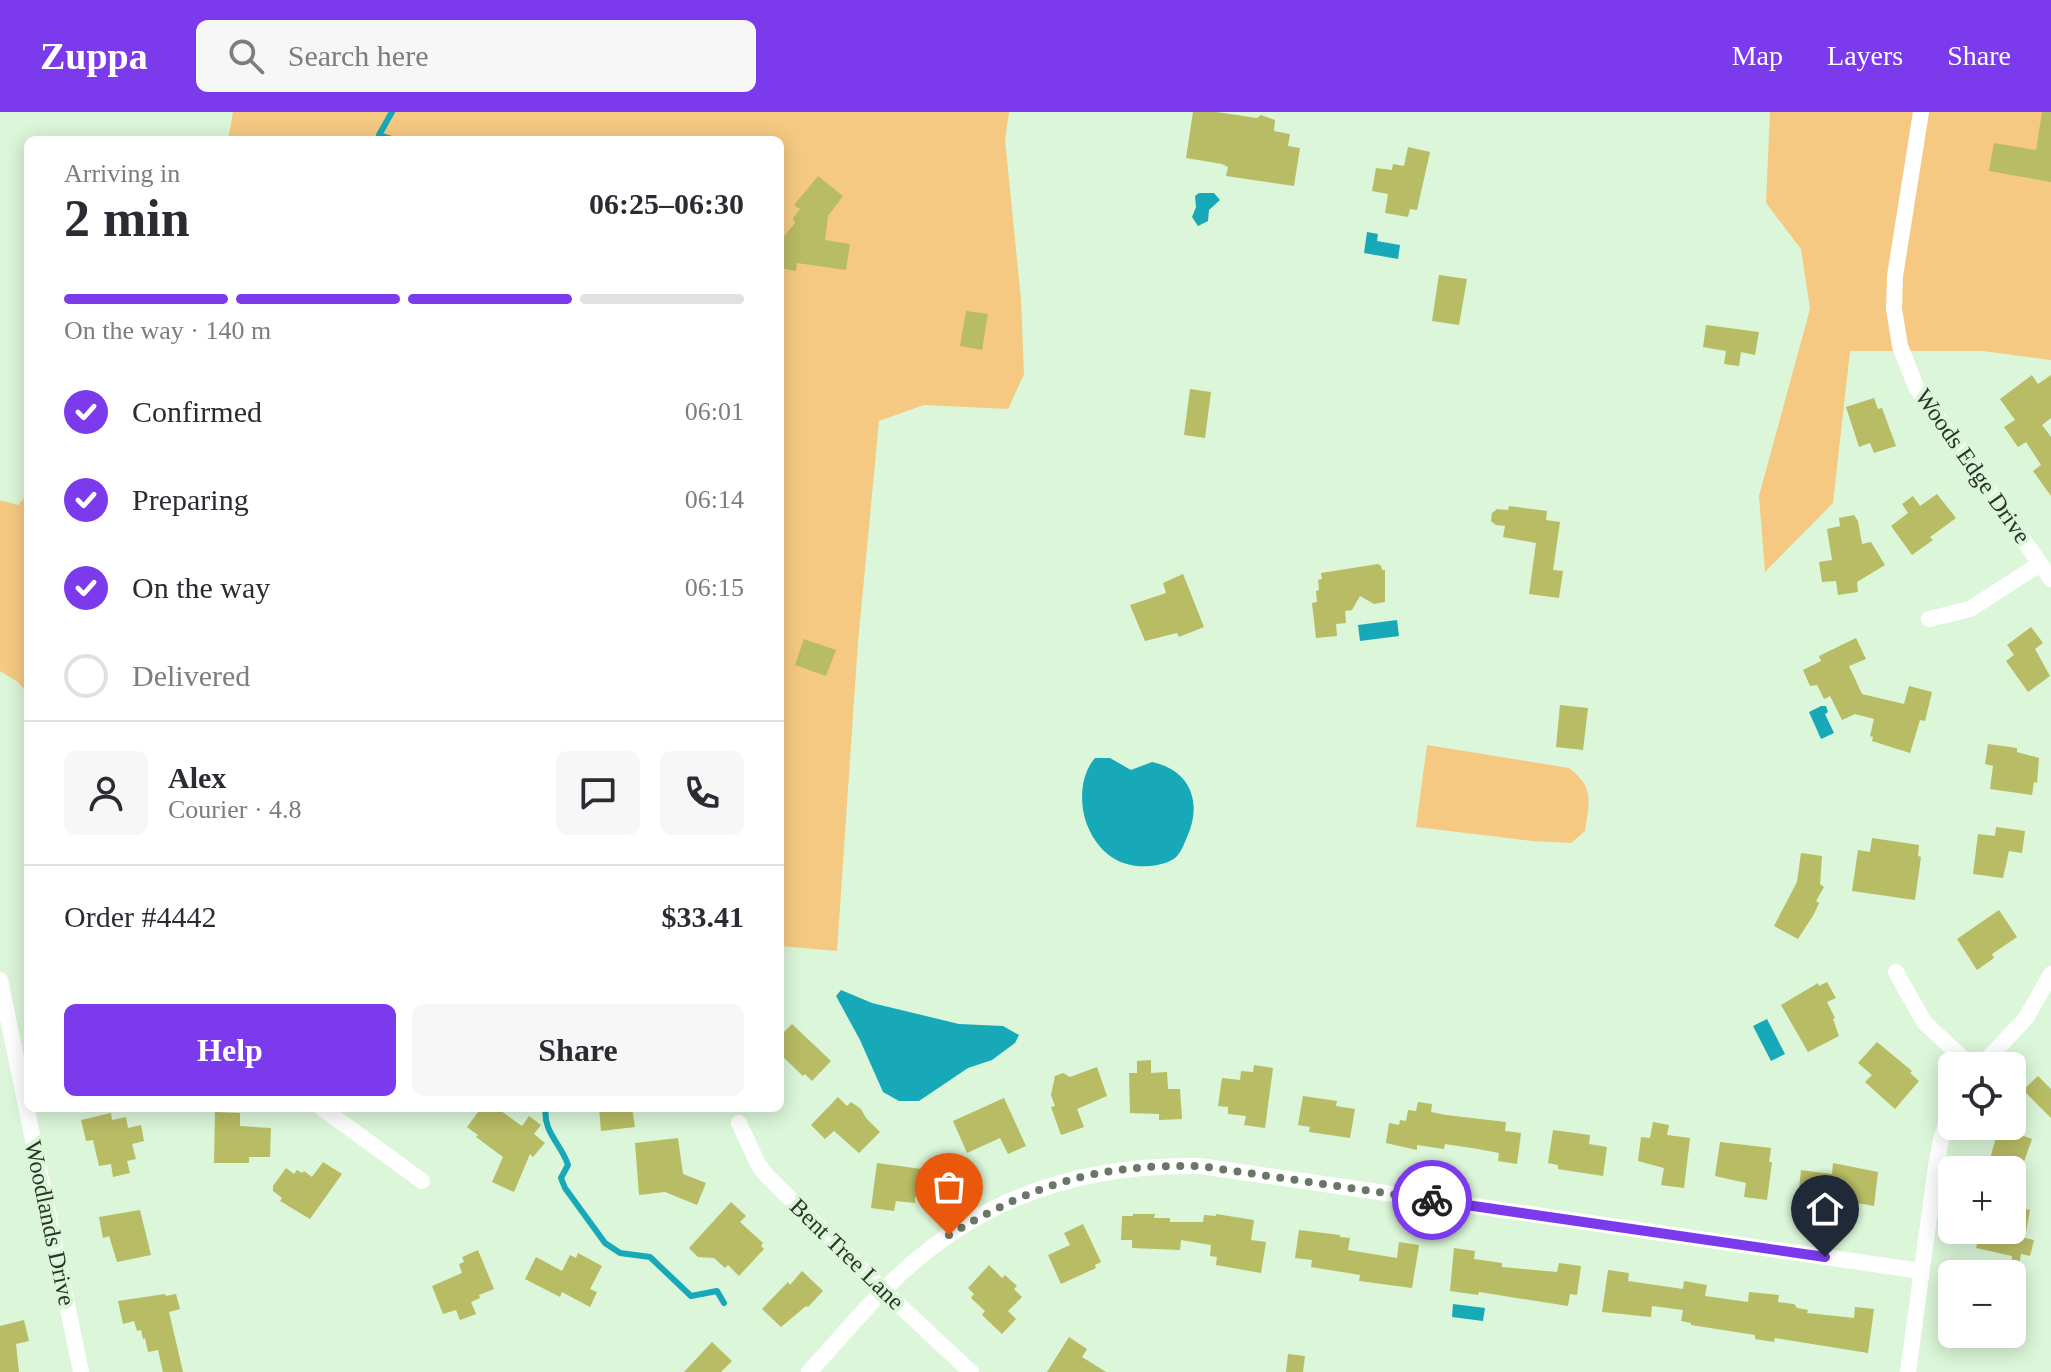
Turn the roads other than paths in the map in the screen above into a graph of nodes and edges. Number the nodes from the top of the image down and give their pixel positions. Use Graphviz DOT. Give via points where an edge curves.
graph roads {
  1 [pos="1921,112"];
  2 [pos="2040,564"];
  3 [pos="2051,579"];
  4 [pos="1929,619"];
  5 [pos="1896,972"];
  6 [pos="2051,974"];
  7 [pos="0,980"];
  8 [pos="1956,1052"];
  9 [pos="1994,1052"];
  10 [pos="24,1081"];
  11 [pos="30,1112"];
  12 [pos="327,1112"];
  13 [pos="739,1123"];
  14 [pos="1941,1140"];
  15 [pos="422,1181"];
  16 [pos="1921,1271"];
  17 [pos="884,1291"];
  18 [pos="81,1372"];
  19 [pos="809,1372"];
  20 [pos="971,1372"];
  21 [pos="1908,1372"];
  1 -- 2 [label="street, Woods Edge Drive" via="1895,276 1900,346 1916,387"];
  2 -- 3 [label="street, Woods Edge Drive"];
  2 -- 4 [label="street" via="1970,609"];
  5 -- 8 [label="street" via="1924,1022"];
  6 -- 9 [label="street" via="2026,1018"];
  7 -- 10 [label="street, Woodlands Drive"];
  11 -- 18 [label="street, Woodlands Drive"];
  12 -- 15 [label="street"];
  13 -- 17 [label="street, Bent Tree Lane" via="766,1175"];
  14 -- 16 [label="street"];
  16 -- 17 [label="street" via="1200,1166 1168,1166 1098,1172 1028,1193 949,1235"];
  16 -- 21 [label="street"];
  17 -- 19 [label="street"];
  17 -- 20 [label="street, Bent Tree Lane"];
}
